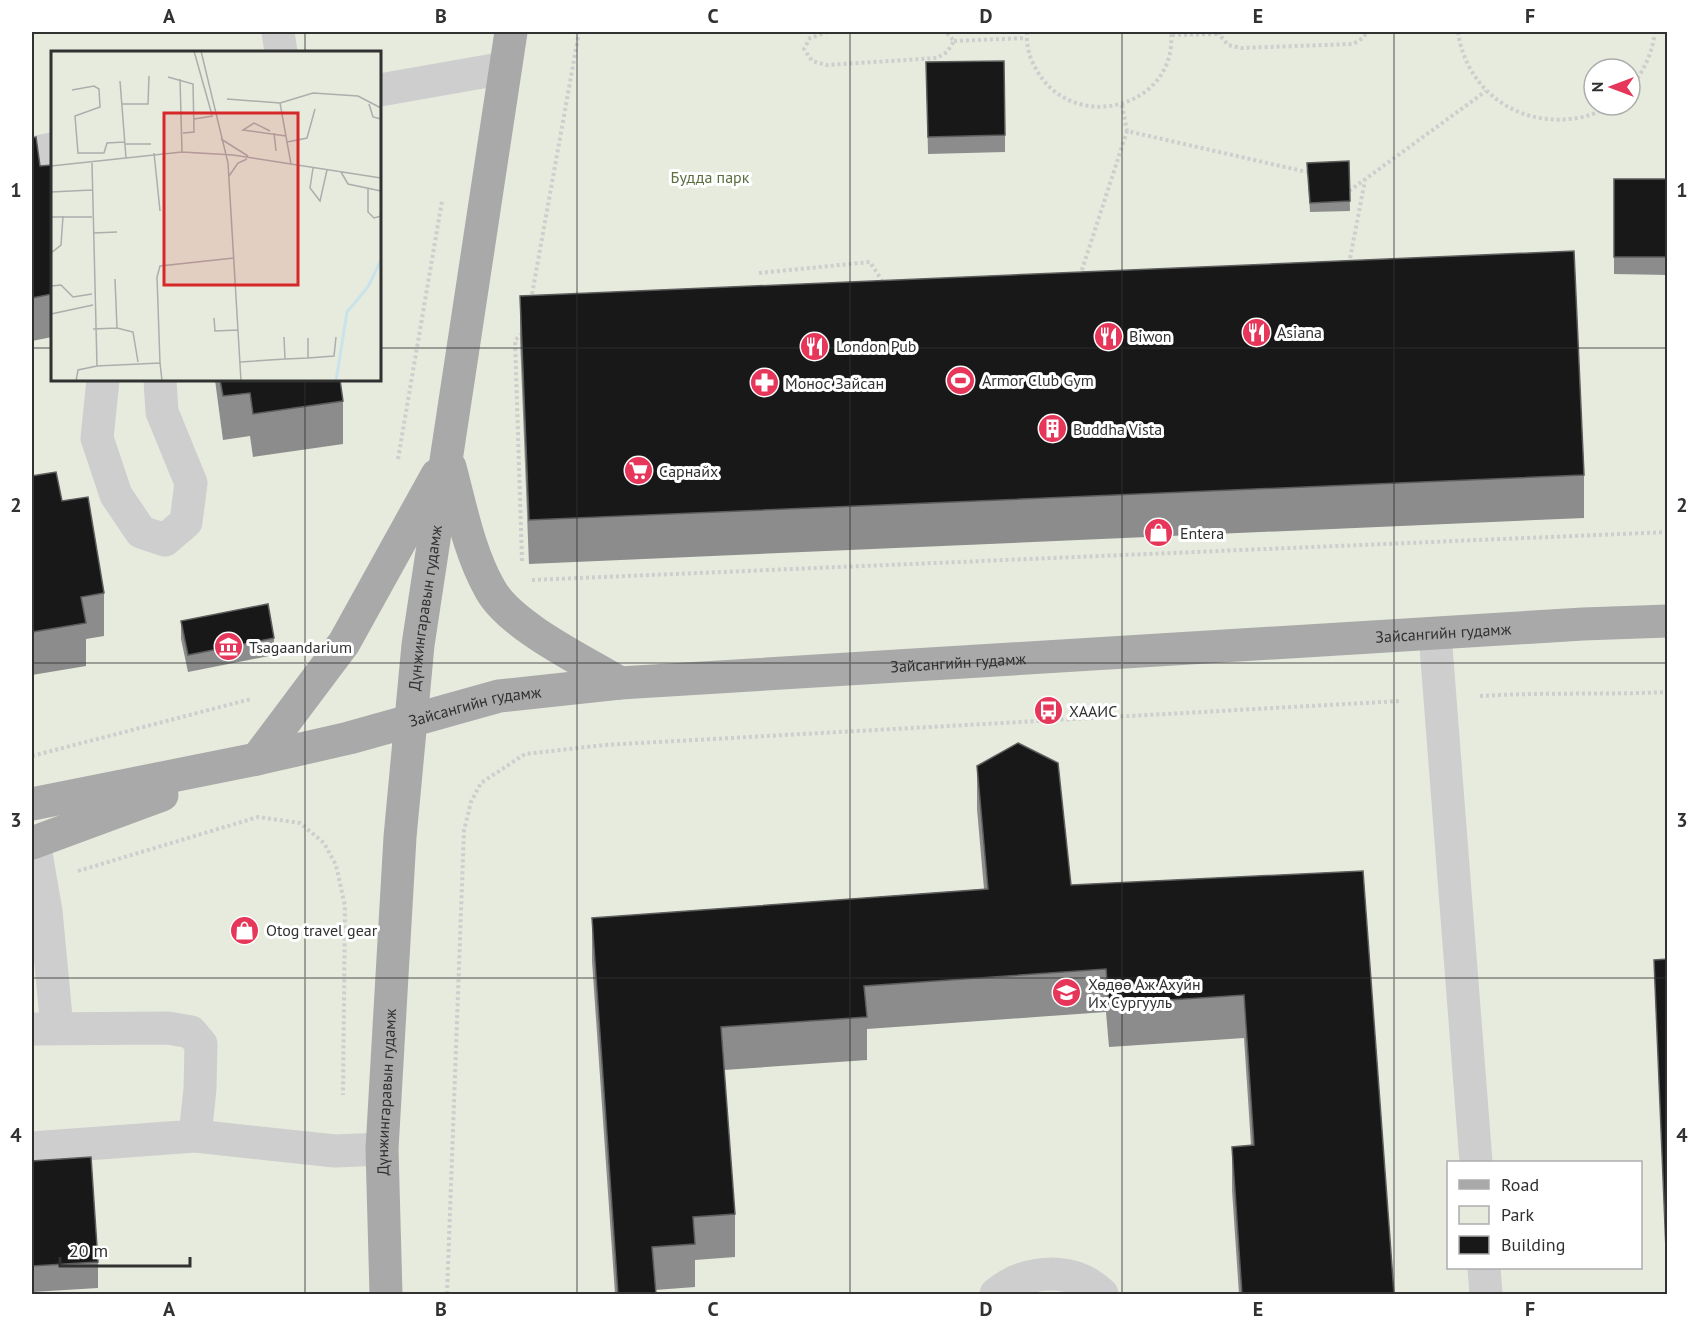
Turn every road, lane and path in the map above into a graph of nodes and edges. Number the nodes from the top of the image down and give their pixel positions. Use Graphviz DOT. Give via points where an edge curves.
graph roads {
  1 [pos="278,32"];
  2 [pos="511,32"];
  3 [pos="579,32"];
  4 [pos="828,32"];
  5 [pos="946,32"];
  6 [pos="1027,32"];
  7 [pos="1367,32"];
  8 [pos="1458,32"];
  9 [pos="1655,32"];
  10 [pos="1171,33"];
  11 [pos="1220,33"];
  12 [pos="1026,38"];
  13 [pos="954,41"];
  14 [pos="280,51"];
  15 [pos="505,68"];
  16 [pos="1642,73"];
  17 [pos="381,90"];
  18 [pos="1486,91"];
  19 [pos="1122,105"];
  20 [pos="1584,117"];
  21 [pos="1126,131"];
  22 [pos="51,149"];
  23 [pos="32,153"];
  24 [pos="1307,172"];
  25 [pos="1365,179"];
  26 [pos="1349,191"];
  27 [pos="444,193"];
  28 [pos="1348,270"];
  29 [pos="759,273"];
  30 [pos="1078,283"];
  31 [pos="886,288"];
  32 [pos="530,308"];
  33 [pos="525,332"];
  34 [pos="103,381"];
  35 [pos="160,381"];
  36 [pos="447,457"];
  37 [pos="398,463"];
  38 [pos="1668,532"];
  39 [pos="523,570"];
  40 [pos="527,575"];
  41 [pos="1668,621"];
  42 [pos="1435,634"];
  43 [pos="620,683"];
  44 [pos="1668,692"];
  45 [pos="256,697"];
  46 [pos="1440,699"];
  47 [pos="410,721"];
  48 [pos="32,756"];
  49 [pos="257,759"];
  50 [pos="32,804"];
  51 [pos="33,843"];
  52 [pos="41,882"];
  53 [pos="44,1029"];
  54 [pos="195,1136"];
  55 [pos="32,1148"];
  56 [pos="382,1149"];
  57 [pos="345,1150"];
  58 [pos="1476,1161"];
  59 [pos="1484,1269"];
  60 [pos="386,1294"];
  61 [pos="447,1294"];
  62 [pos="996,1294"];
  63 [pos="1102,1294"];
  64 [pos="1486,1294"];
  1 -- 14 [label="lane"];
  2 -- 15 [label="main road, Дүнжингаравын гудамж"];
  3 -- 32 [label="path"];
  4 -- 13 [label="path" via="810,38 804,49 812,61 827,64 937,58"];
  5 -- 13 [label="path"];
  6 -- 12 [label="path"];
  7 -- 11 [label="path" via="1353,44 1240,48 1228,45"];
  8 -- 18 [label="path" via="1470,70"];
  9 -- 16 [label="path"];
  10 -- 11 [label="path"];
  10 -- 19 [label="path" via="1168,57 1158,78 1143,94"];
  12 -- 13 [label="path"];
  12 -- 19 [label="path" via="1041,80 1058,96 1078,105"];
  15 -- 17 [label="lane"];
  15 -- 36 [label="main road, Дүнжингаравын гудамж"];
  18 -- 20 [label="path" via="1506,107 1530,117 1556,121"];
  18 -- 25 [label="path"];
  19 -- 21 [label="path"];
  21 -- 24 [label="path"];
  21 -- 30 [label="path"];
  22 -- 23 [label="lane"];
  25 -- 26 [label="path"];
  25 -- 28 [label="path"];
  27 -- 37 [label="path"];
  29 -- 31 [label="path" via="870,262"];
  33 -- 39 [label="path" via="514,340"];
  34 -- 35 [label="lane" via="97,438 116,495 141,532 165,540 186,522 192,483 162,412"];
  36 -- 43 [label="main road" via="473,551 491,591 531,630"];
  36 -- 47 [label="main road, Дүнжингаравын гудамж"];
  36 -- 49 [label="main road" via="344,643"];
  38 -- 40 [label="path" via="532,580"];
  41 -- 42 [label="main road, Зайсангийн гудамж"];
  42 -- 43 [label="main road, Зайсангийн гудамж"];
  42 -- 46 [label="lane"];
  43 -- 47 [label="main road, Зайсангийн гудамж" via="499,696"];
  44 -- 46 [label="path" via="1551,692"];
  45 -- 48 [label="path"];
  46 -- 58 [label="lane"];
  46 -- 61 [label="path" via="616,744 525,753 481,783 464,830"];
  47 -- 49 [label="main road, Зайсангийн гудамж"];
  47 -- 56 [label="main road, Дүнжингаравын гудамж"];
  49 -- 50 [label="main road, Зайсангийн гудамж"];
  49 -- 51 [label="main road, Зайсангийн гудамж"];
  51 -- 52 [label="lane"];
  52 -- 53 [label="lane"];
  52 -- 57 [label="path" via="258,818 300,823 324,843 336,865 345,906"];
  53 -- 54 [label="lane" via="168,1028 191,1032 201,1044"];
  54 -- 55 [label="lane"];
  54 -- 57 [label="lane"];
  56 -- 57 [label="lane"];
  56 -- 60 [label="main road, Дүнжингаравын гудамж"];
  59 -- 64 [label="lane"];
  62 -- 63 [label="lane" via="1008,1284 1035,1274 1066,1275"];
}
